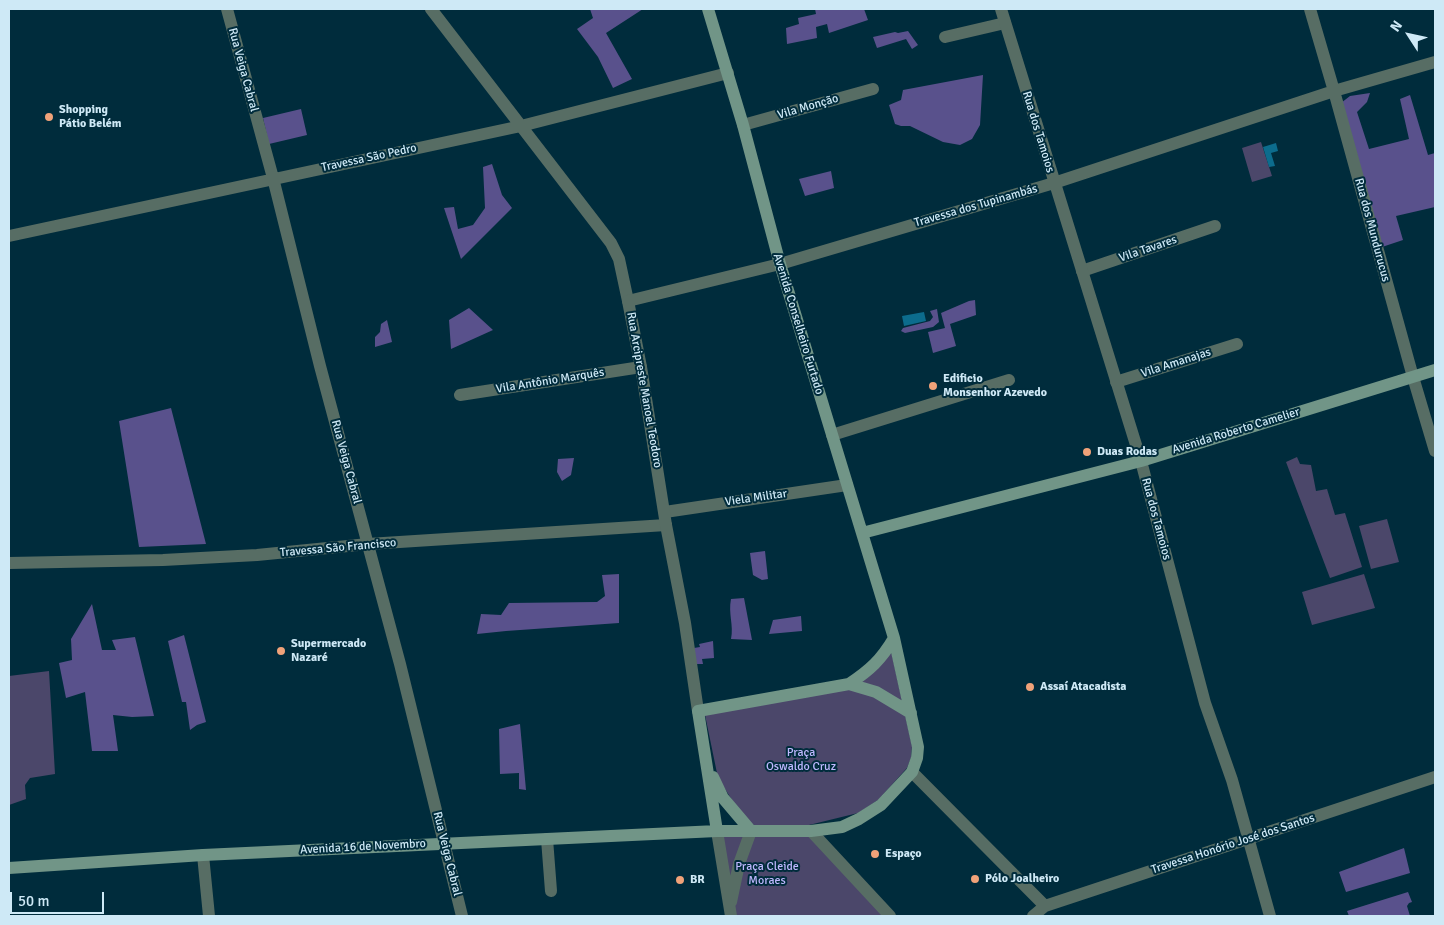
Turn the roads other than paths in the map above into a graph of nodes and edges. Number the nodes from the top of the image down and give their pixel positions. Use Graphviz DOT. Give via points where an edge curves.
graph roads {
  1 [pos="226,9"];
  2 [pos="431,9"];
  3 [pos="708,9"];
  4 [pos="1001,9"];
  5 [pos="1310,9"];
  6 [pos="1005,23"];
  7 [pos="945,37"];
  8 [pos="1435,62"];
  9 [pos="728,73"];
  10 [pos="873,89"];
  11 [pos="1334,91"];
  12 [pos="743,125"];
  13 [pos="522,126"];
  14 [pos="273,178"];
  15 [pos="1054,183"];
  16 [pos="1215,226"];
  17 [pos="9,236"];
  18 [pos="780,264"];
  19 [pos="1082,271"];
  20 [pos="628,301"];
  21 [pos="1237,344"];
  22 [pos="641,367"];
  23 [pos="1435,370"];
  24 [pos="1413,377"];
  25 [pos="1009,380"];
  26 [pos="1116,382"];
  27 [pos="460,395"];
  28 [pos="832,435"];
  29 [pos="1435,451"];
  30 [pos="1141,461"];
  31 [pos="847,485"];
  32 [pos="665,518"];
  33 [pos="862,533"];
  34 [pos="368,544"];
  35 [pos="9,562"];
  36 [pos="894,638"];
  37 [pos="849,684"];
  38 [pos="698,711"];
  39 [pos="911,713"];
  40 [pos="704,756"];
  41 [pos="912,772"];
  42 [pos="1435,777"];
  43 [pos="717,831"];
  44 [pos="751,831"];
  45 [pos="811,831"];
  46 [pos="547,839"];
  47 [pos="1248,839"];
  48 [pos="444,843"];
  49 [pos="203,855"];
  50 [pos="9,868"];
  51 [pos="551,891"];
  52 [pos="1046,906"];
  53 [pos="730,913"];
  54 [pos="209,916"];
  55 [pos="462,916"];
  56 [pos="890,916"];
  57 [pos="1033,916"];
  58 [pos="1270,916"];
  1 -- 14 [label="street, Rua Veiga Cabral"];
  2 -- 13 [label="street, Rua Arcipreste Manoel Teodoro"];
  3 -- 9 [label="main road, Avenida Conselheiro Furtado"];
  4 -- 6 [label="street, Rua dos Tamoios"];
  5 -- 11 [label="street, Rua dos Mundurucus"];
  6 -- 7 [label="street"];
  6 -- 15 [label="street, Rua dos Tamoios"];
  8 -- 11 [label="street, Travessa dos Tupinambás"];
  9 -- 12 [label="main road, Avenida Conselheiro Furtado"];
  9 -- 13 [label="street, Travessa São Pedro"];
  10 -- 12 [label="street, Vila Monção"];
  11 -- 15 [label="street, Travessa dos Tupinambás"];
  11 -- 24 [label="street, Rua dos Mundurucus"];
  12 -- 18 [label="main road, Avenida Conselheiro Furtado"];
  13 -- 14 [label="street, Travessa São Pedro"];
  13 -- 20 [label="street, Rua Arcipreste Manoel Teodoro" via="611,243 620,259"];
  14 -- 17 [label="street, Travessa São Pedro"];
  14 -- 34 [label="street, Rua Veiga Cabral"];
  15 -- 18 [label="street, Travessa dos Tupinambás"];
  15 -- 19 [label="street, Rua dos Tamoios"];
  16 -- 19 [label="street, Vila Tavares"];
  18 -- 20 [label="street, Travessa dos Tupinambás"];
  18 -- 28 [label="main road, Avenida Conselheiro Furtado"];
  19 -- 26 [label="street, Rua dos Tamoios"];
  20 -- 22 [label="street, Rua Arcipreste Manoel Teodoro"];
  21 -- 26 [label="street, Vila Amanajas"];
  22 -- 27 [label="street, Vila Antônio Marquês"];
  22 -- 32 [label="street, Rua Arcipreste Manoel Teodoro"];
  23 -- 24 [label="main road, Avenida Roberto Camelier"];
  24 -- 29 [label="street, Rua dos Mundurucus"];
  24 -- 30 [label="main road, Avenida Roberto Camelier"];
  25 -- 28 [label="street"];
  26 -- 30 [label="street, Rua dos Tamoios"];
  28 -- 31 [label="main road, Avenida Conselheiro Furtado"];
  30 -- 33 [label="main road, Avenida Roberto Camelier"];
  30 -- 47 [label="street, Rua dos Tamoios" via="1205,703 1232,780"];
  31 -- 32 [label="street, Viela Militar"];
  31 -- 33 [label="main road, Avenida Conselheiro Furtado"];
  32 -- 34 [label="street, Travessa São Francisco"];
  32 -- 38 [label="street, Rua Arcipreste Manoel Teodoro"];
  33 -- 36 [label="main road, Avenida Conselheiro Furtado"];
  34 -- 35 [label="street, Travessa São Francisco" via="163,560"];
  34 -- 48 [label="street, Rua Veiga Cabral"];
  36 -- 37 [label="main road" via="878,662"];
  36 -- 39 [label="main road, Avenida Conselheiro Furtado"];
  37 -- 38 [label="main road"];
  37 -- 39 [label="main road" via="876,692"];
  38 -- 40 [label="main road, Rua Arcipreste Manoel Teodoro"];
  39 -- 41 [label="main road, Avenida Conselheiro Furtado" via="918,747"];
  40 -- 43 [label="main road, Rua Arcipreste Manoel Teodoro"];
  40 -- 44 [label="main road" via="723,798"];
  41 -- 45 [label="main road, Avenida 16 de Novembro" via="881,804 859,819 842,827"];
  41 -- 52 [label="street"];
  42 -- 47 [label="street, Travessa Honório José dos Santos"];
  43 -- 44 [label="main road, Avenida 16 de Novembro"];
  43 -- 46 [label="main road, Avenida 16 de Novembro"];
  43 -- 53 [label="street"];
  44 -- 45 [label="main road, Avenida 16 de Novembro"];
  44 -- 53 [label="street" via="739,864"];
  45 -- 56 [label="street"];
  46 -- 48 [label="main road, Avenida 16 de Novembro"];
  46 -- 51 [label="street"];
  47 -- 52 [label="street, Travessa Honório José dos Santos"];
  47 -- 58 [label="street, Rua dos Tamoios"];
  48 -- 49 [label="main road, Avenida 16 de Novembro"];
  48 -- 55 [label="street, Rua Veiga Cabral"];
  49 -- 50 [label="main road, Avenida 16 de Novembro"];
  49 -- 54 [label="street"];
  52 -- 57 [label="street, Travessa Honório José dos Santos"];
}
